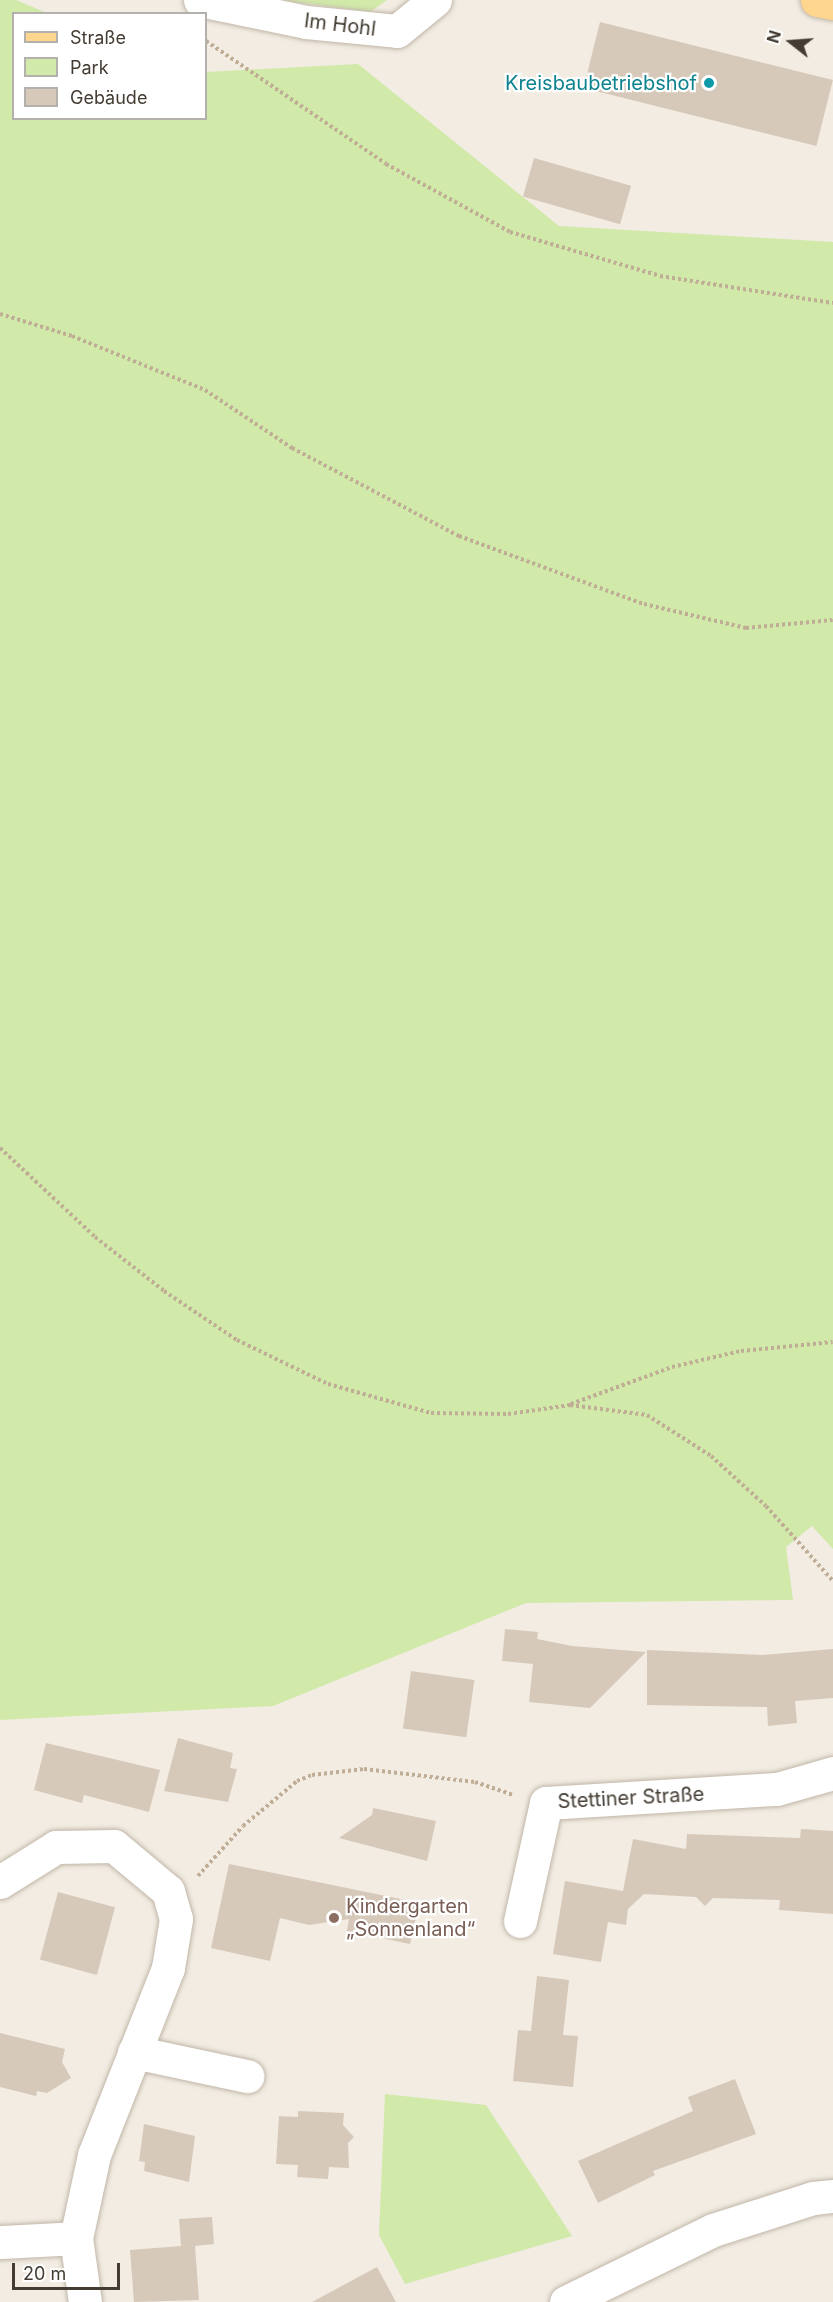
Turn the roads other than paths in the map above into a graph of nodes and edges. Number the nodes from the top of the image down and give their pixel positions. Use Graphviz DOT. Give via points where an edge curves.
graph roads {
  1 [pos="200,0"];
  2 [pos="435,0"];
  3 [pos="817,0"];
  4 [pos="833,3"];
  5 [pos="833,1773"];
  6 [pos="0,1882"];
  7 [pos="520,1921"];
  8 [pos="134,2052"];
  9 [pos="247,2076"];
  10 [pos="833,2196"];
  11 [pos="76,2238"];
  12 [pos="0,2242"];
  13 [pos="85,2302"];
  14 [pos="566,2302"];
  1 -- 2 [label="street, Im Hohl" via="306,22 397,31"];
  3 -- 4 [label="main road"];
  5 -- 7 [label="street, Stettiner Straße" via="777,1789 546,1803"];
  6 -- 8 [label="street" via="56,1846 114,1846 168,1891 176,1919 168,1968"];
  8 -- 9 [label="street"];
  8 -- 11 [label="street" via="94,2155"];
  10 -- 14 [label="street" via="813,2198 713,2230"];
  11 -- 12 [label="street"];
  11 -- 13 [label="street"];
}
